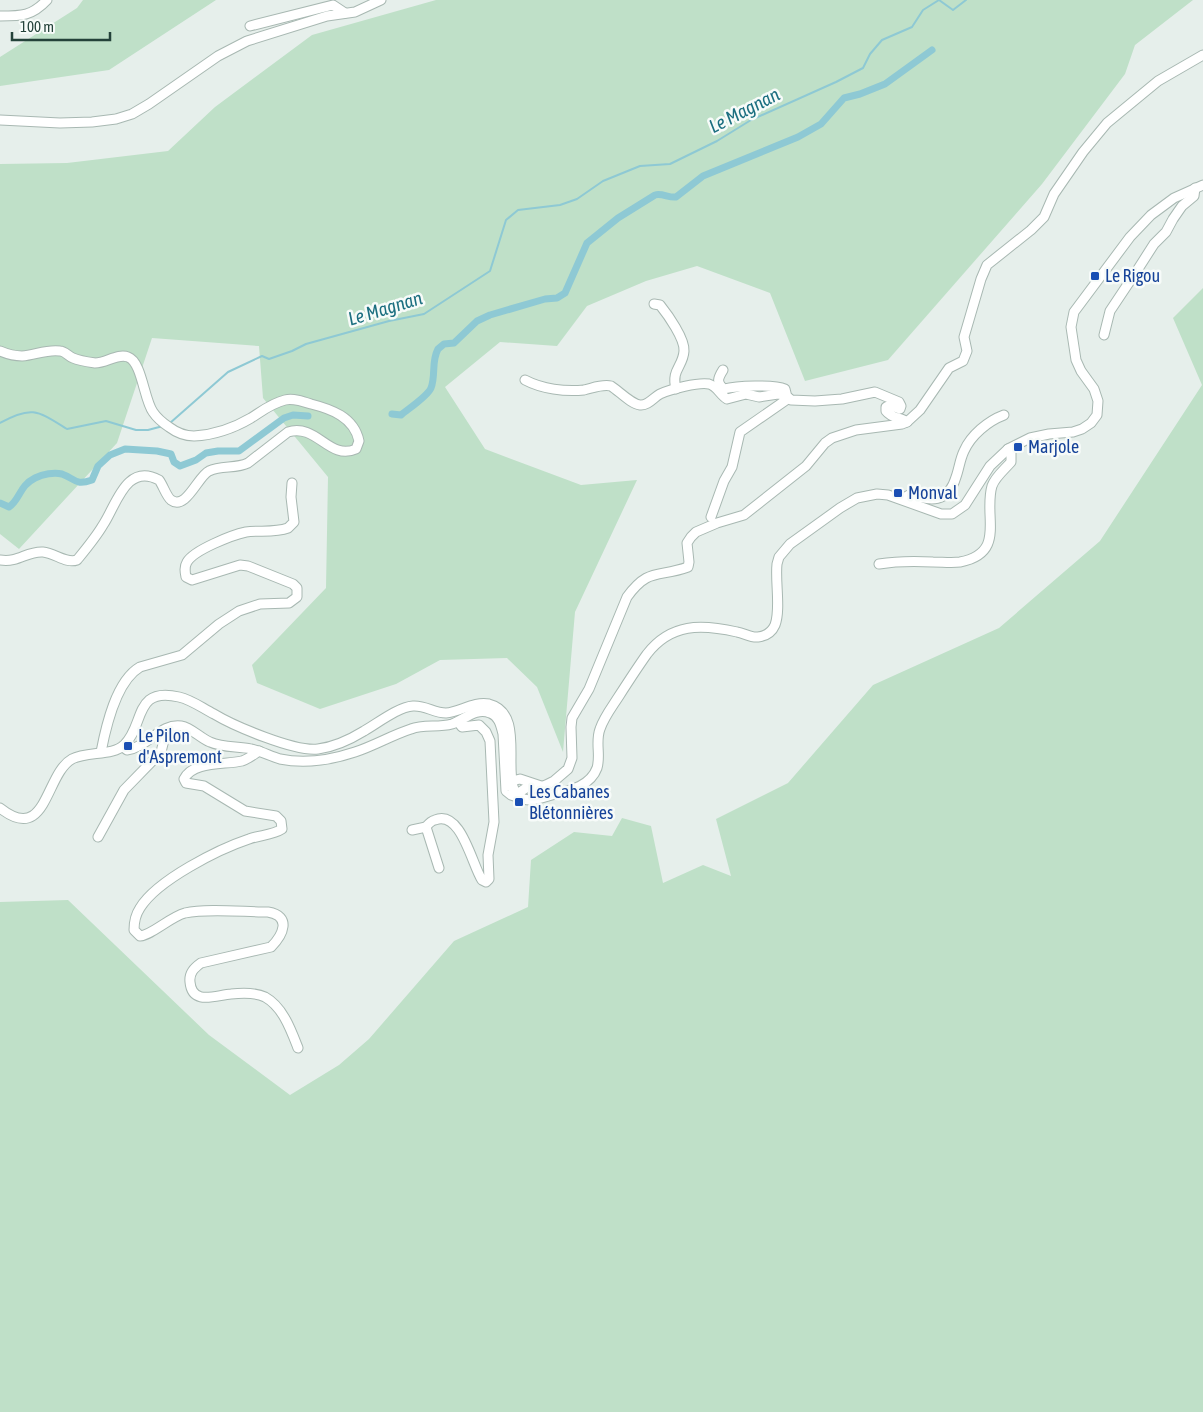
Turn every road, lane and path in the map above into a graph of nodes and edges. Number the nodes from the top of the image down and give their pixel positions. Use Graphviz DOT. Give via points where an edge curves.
graph roads {
  1 [pos="48,0"];
  2 [pos="381,0"];
  3 [pos="346,13"];
  4 [pos="0,16"];
  5 [pos="250,26"];
  6 [pos="1203,55"];
  7 [pos="0,120"];
  8 [pos="1199,186"];
  9 [pos="654,304"];
  10 [pos="1104,335"];
  11 [pos="0,351"];
  12 [pos="723,370"];
  13 [pos="525,380"];
  14 [pos="676,389"];
  15 [pos="788,398"];
  16 [pos="1004,415"];
  17 [pos="907,422"];
  18 [pos="1008,449"];
  19 [pos="292,483"];
  20 [pos="902,499"];
  21 [pos="712,517"];
  22 [pos="0,560"];
  23 [pos="879,564"];
  24 [pos="458,722"];
  25 [pos="158,733"];
  26 [pos="123,747"];
  27 [pos="259,751"];
  28 [pos="101,752"];
  29 [pos="511,770"];
  30 [pos="512,781"];
  31 [pos="530,782"];
  32 [pos="541,786"];
  33 [pos="517,794"];
  34 [pos="0,808"];
  35 [pos="426,827"];
  36 [pos="412,830"];
  37 [pos="98,837"];
  38 [pos="439,868"];
  39 [pos="298,1048"];
  1 -- 4 [label="street" via="35,12"];
  2 -- 3 [label="street"];
  3 -- 5 [label="street" via="333,5"];
  3 -- 7 [label="street" via="247,42 218,56 149,104 116,120 60,123"];
  6 -- 17 [label="street" via="1158,81 1106,124 1054,194 1044,217 987,265 964,337 967,351 963,361 949,368 920,410"];
  8 -- 10 [label="street" via="1152,247 1110,311"];
  8 -- 18 [label="street" via="1165,203 1141,224 1074,312 1071,327 1076,360 1097,395 1096,418 1082,429 1030,438"];
  9 -- 14 [label="street" via="666,312 683,343 684,352 674,376"];
  11 -- 22 [label="street" via="21,356 63,351 76,359 96,363 128,357 138,368 152,411 177,433 192,436 213,434 273,404 299,400 334,410 355,430 359,444 353,451 332,448 310,432 294,430 282,435 242,466 209,471 188,496 176,502 170,499 159,480 148,476 137,478 120,493 104,525 77,560 46,552 30,554 15,561"];
  12 -- 15 [label="street" via="718,381 724,389 737,386 778,387 785,389"];
  13 -- 14 [label="street" via="537,386 562,390 607,385 641,406"];
  14 -- 15 [label="street" via="703,384 715,387 727,399 746,394 759,397 778,394"];
  15 -- 17 [label="street" via="842,400 875,392 899,402 900,409 888,405 886,411"];
  15 -- 21 [label="street" via="740,432 732,467"];
  16 -- 20 [label="street" via="994,419 971,439 962,453 956,479 944,496 934,500 909,495"];
  17 -- 32 [label="street" via="856,430 829,439 806,466 744,515 717,523 690,537 688,567 656,574 636,585 627,597 589,689 572,718 572,758 568,769"];
  18 -- 20 [label="street" via="990,466 969,500 952,514 941,514"];
  18 -- 23 [label="street" via="1011,462 993,485 991,534 984,550 955,562"];
  19 -- 28 [label="street" via="294,518 291,526 283,530 247,532 230,537 195,555 185,568 186,577 192,580 231,566 248,566 293,584 298,593 296,597 289,603 260,604 239,611 182,654 134,670 112,709"];
  20 -- 33 [label="street" via="877,494 858,498 784,550 776,569 776,623 768,634 755,638 722,629 695,627 662,639 642,662 604,721 598,737 597,766 589,780 570,790 534,800"];
  24 -- 27 [label="street" via="410,729 355,752 312,761 280,758"];
  24 -- 33 [label="street" via="483,711 497,717 503,734 506,791 511,796"];
  24 -- 35 [label="street" via="462,727 480,726 490,741 494,822 488,855 488,881 480,877 466,843 451,820 439,818"];
  25 -- 26 [label="street" via="134,749"];
  25 -- 27 [label="street" via="165,728 181,726 212,743"];
  25 -- 37 [label="street" via="162,740 161,752 124,790"];
  26 -- 28 [label="street"];
  26 -- 29 [label="street" via="146,702 164,695 186,698 232,724 276,740 317,749 361,733 386,717 413,706 445,713 485,703 500,709 508,720"];
  27 -- 39 [label="street" via="242,761 195,768 184,779 186,783 204,786 245,811 276,816 282,829 236,844 166,882 139,909 134,930 140,936 146,935 168,920 196,911 276,914 282,921 283,931 278,940 271,946 201,963 190,976 191,989 208,998 240,993 268,999 286,1020"];
  28 -- 34 [label="street" via="73,758 66,764 42,807 34,815 15,817"];
  29 -- 30 [label="street"];
  29 -- 31 [label="street"];
  30 -- 31 [label="street"];
  30 -- 33 [label="street"];
  31 -- 32 [label="street"];
  32 -- 33 [label="street" via="526,788"];
  35 -- 36 [label="street"];
  35 -- 38 [label="street"];
}
